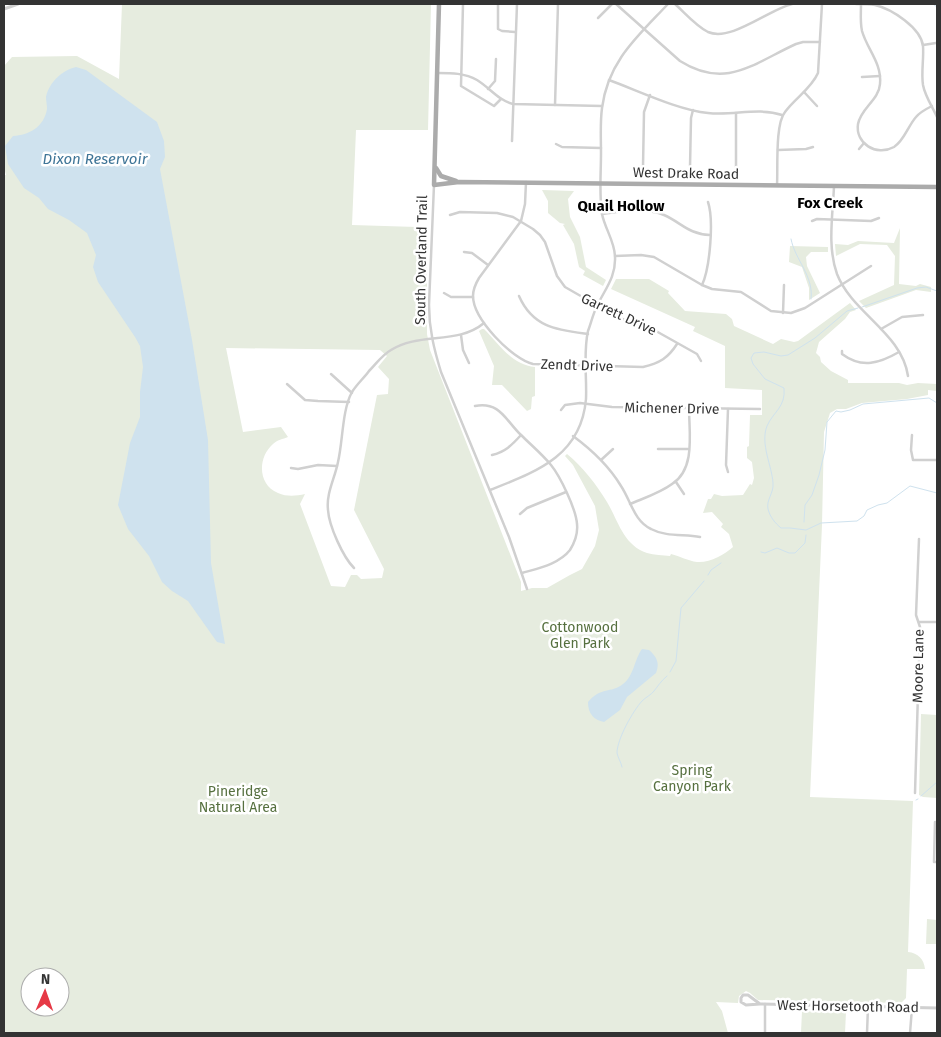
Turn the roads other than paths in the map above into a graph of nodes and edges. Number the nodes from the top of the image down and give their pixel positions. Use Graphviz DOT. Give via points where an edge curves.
graph roads {
  1 [pos="18,4"];
  2 [pos="439,4"];
  3 [pos="463,4"];
  4 [pos="498,4"];
  5 [pos="517,4"];
  6 [pos="558,4"];
  7 [pos="612,4"];
  8 [pos="616,4"];
  9 [pos="668,4"];
  10 [pos="675,4"];
  11 [pos="792,4"];
  12 [pos="822,4"];
  13 [pos="856,4"];
  14 [pos="861,4"];
  15 [pos="4,8"];
  16 [pos="598,18"];
  17 [pos="644,29"];
  18 [pos="516,32"];
  19 [pos="820,42"];
  20 [pos="936,43"];
  21 [pos="923,45"];
  22 [pos="496,59"];
  23 [pos="437,73"];
  24 [pos="461,74"];
  25 [pos="880,76"];
  26 [pos="862,77"];
  27 [pos="609,80"];
  28 [pos="488,89"];
  29 [pos="804,92"];
  30 [pos="650,95"];
  31 [pos="500,99"];
  32 [pos="513,104"];
  33 [pos="555,105"];
  34 [pos="602,106"];
  35 [pos="817,106"];
  36 [pos="932,106"];
  37 [pos="693,110"];
  38 [pos="736,113"];
  39 [pos="782,116"];
  40 [pos="937,116"];
  41 [pos="512,141"];
  42 [pos="864,143"];
  43 [pos="556,144"];
  44 [pos="601,148"];
  45 [pos="813,148"];
  46 [pos="858,149"];
  47 [pos="778,150"];
  48 [pos="435,163"];
  49 [pos="644,167"];
  50 [pos="690,167"];
  51 [pos="736,168"];
  52 [pos="459,182"];
  53 [pos="526,182"];
  54 [pos="601,183"];
  55 [pos="434,185"];
  56 [pos="777,185"];
  57 [pos="834,186"];
  58 [pos="937,187"];
  59 [pos="708,202"];
  60 [pos="602,214"];
  61 [pos="450,215"];
  62 [pos="879,218"];
  63 [pos="833,220"];
  64 [pos="520,221"];
  65 [pos="812,221"];
  66 [pos="710,235"];
  67 [pos="464,252"];
  68 [pos="616,256"];
  69 [pos="488,265"];
  70 [pos="872,266"];
  71 [pos="842,284"];
  72 [pos="784,285"];
  73 [pos="702,286"];
  74 [pos="444,293"];
  75 [pos="519,296"];
  76 [pos="473,297"];
  77 [pos="597,306"];
  78 [pos="783,313"];
  79 [pos="923,315"];
  80 [pos="484,323"];
  81 [pos="880,329"];
  82 [pos="588,334"];
  83 [pos="461,335"];
  84 [pos="431,338"];
  85 [pos="677,344"];
  86 [pos="842,351"];
  87 [pos="899,352"];
  88 [pos="701,361"];
  89 [pos="469,363"];
  90 [pos="586,365"];
  91 [pos="331,374"];
  92 [pos="908,376"];
  93 [pos="287,384"];
  94 [pos="352,393"];
  95 [pos="349,402"];
  96 [pos="585,403"];
  97 [pos="475,406"];
  98 [pos="689,408"];
  99 [pos="728,409"];
  100 [pos="760,409"];
  101 [pos="560,410"];
  102 [pos="521,436"];
  103 [pos="573,436"];
  104 [pos="912,436"];
  105 [pos="613,449"];
  106 [pos="658,449"];
  107 [pos="688,449"];
  108 [pos="492,455"];
  109 [pos="601,460"];
  110 [pos="937,460"];
  111 [pos="550,463"];
  112 [pos="337,466"];
  113 [pos="291,468"];
  114 [pos="728,472"];
  115 [pos="676,482"];
  116 [pos="490,490"];
  117 [pos="566,492"];
  118 [pos="684,494"];
  119 [pos="630,504"];
  120 [pos="520,514"];
  121 [pos="700,537"];
  122 [pos="919,539"];
  123 [pos="354,568"];
  124 [pos="522,573"];
  125 [pos="527,589"];
  126 [pos="919,622"];
  127 [pos="937,622"];
  128 [pos="915,793"];
  129 [pos="936,822"];
  130 [pos="935,862"];
  131 [pos="760,1004"];
  132 [pos="765,1004"];
  133 [pos="868,1007"];
  134 [pos="912,1008"];
  135 [pos="937,1008"];
  136 [pos="765,1033"];
  137 [pos="867,1033"];
  138 [pos="910,1033"];
  1 -- 15 [label="street"];
  2 -- 23 [label="main road, South Overland Trail"];
  3 -- 24 [label="street"];
  4 -- 18 [label="street" via="498,29"];
  5 -- 18 [label="street"];
  6 -- 33 [label="street"];
  7 -- 16 [label="street"];
  8 -- 17 [label="street"];
  9 -- 17 [label="street"];
  10 -- 11 [label="street" via="704,29 721,34 736,31 769,12"];
  12 -- 19 [label="street"];
  13 -- 14 [label="street"];
  14 -- 21 [label="street" via="881,7 911,24"];
  14 -- 25 [label="street" via="861,28"];
  17 -- 19 [label="street" via="680,61 713,74 743,70 796,44"];
  17 -- 27 [label="street" via="625,50"];
  18 -- 32 [label="street"];
  19 -- 29 [label="street" via="818,73"];
  20 -- 21 [label="street"];
  21 -- 36 [label="street" via="923,85"];
  22 -- 28 [label="street" via="495,81"];
  23 -- 24 [label="street"];
  23 -- 48 [label="main road, South Overland Trail"];
  24 -- 28 [label="street" via="476,79"];
  24 -- 31 [label="street" via="461,86 494,106"];
  25 -- 26 [label="street"];
  25 -- 42 [label="street" via="878,91 858,124"];
  27 -- 30 [label="street"];
  27 -- 34 [label="street"];
  28 -- 31 [label="street"];
  29 -- 35 [label="street"];
  29 -- 39 [label="street"];
  30 -- 37 [label="street"];
  30 -- 49 [label="street" via="644,112"];
  31 -- 32 [label="street"];
  32 -- 33 [label="street"];
  32 -- 41 [label="street"];
  33 -- 34 [label="street"];
  34 -- 44 [label="street"];
  36 -- 40 [label="street"];
  36 -- 42 [label="street" via="917,116 896,146 880,150"];
  37 -- 38 [label="street"];
  37 -- 50 [label="street"];
  38 -- 39 [label="street" via="767,112"];
  38 -- 51 [label="street"];
  39 -- 47 [label="street"];
  42 -- 46 [label="street"];
  43 -- 44 [label="street"];
  44 -- 54 [label="street"];
  45 -- 47 [label="street"];
  47 -- 56 [label="street"];
  48 -- 52 [label="main road" via="441,176"];
  48 -- 55 [label="main road, South Overland Trail"];
  52 -- 53 [label="main road, West Drake Road"];
  52 -- 55 [label="main road, West Drake Road"];
  53 -- 54 [label="main road, West Drake Road"];
  53 -- 64 [label="street"];
  54 -- 56 [label="main road, West Drake Road"];
  54 -- 60 [label="street"];
  55 -- 84 [label="street, South Overland Trail" via="429,305"];
  56 -- 57 [label="main road, West Drake Road"];
  57 -- 58 [label="main road, West Drake Road"];
  57 -- 63 [label="street"];
  59 -- 66 [label="street"];
  60 -- 66 [label="street" via="654,212 693,233"];
  60 -- 68 [label="street"];
  61 -- 64 [label="street, Garrett Drive" via="460,212 497,213"];
  62 -- 63 [label="street" via="872,221"];
  63 -- 65 [label="street"];
  63 -- 71 [label="street" via="832,252"];
  64 -- 69 [label="street"];
  64 -- 77 [label="street, Garrett Drive" via="545,242 562,283"];
  66 -- 73 [label="street" via="708,271"];
  67 -- 69 [label="street" via="472,253"];
  68 -- 73 [label="street" via="654,257"];
  68 -- 77 [label="street" via="612,278"];
  69 -- 76 [label="street" via="476,282"];
  70 -- 71 [label="street"];
  71 -- 78 [label="street" via="800,310"];
  71 -- 81 [label="street"];
  72 -- 78 [label="street"];
  73 -- 78 [label="street" via="737,291 766,309"];
  74 -- 76 [label="street" via="451,297"];
  75 -- 82 [label="street" via="522,304 541,323 558,330"];
  76 -- 80 [label="street, Zendt Drive" via="477,313"];
  77 -- 82 [label="street"];
  77 -- 85 [label="street, Garrett Drive" via="620,318 647,326"];
  79 -- 81 [label="street" via="902,317"];
  80 -- 83 [label="street"];
  80 -- 90 [label="street, Zendt Drive" via="514,355 524,361"];
  81 -- 87 [label="street"];
  82 -- 90 [label="street"];
  83 -- 84 [label="street"];
  83 -- 89 [label="street"];
  84 -- 94 [label="street" via="390,350"];
  84 -- 116 [label="street, South Overland Trail" via="441,372"];
  85 -- 88 [label="street, Garrett Drive" via="697,354"];
  85 -- 90 [label="street, Zendt Drive" via="664,360 643,367"];
  86 -- 87 [label="street" via="852,360 868,364 883,361"];
  87 -- 92 [label="street"];
  90 -- 96 [label="street"];
  91 -- 94 [label="street"];
  93 -- 95 [label="street" via="305,400"];
  94 -- 95 [label="street"];
  95 -- 112 [label="street"];
  96 -- 98 [label="street, Michener Drive" via="612,407"];
  96 -- 101 [label="street" via="565,405"];
  96 -- 103 [label="street"];
  97 -- 102 [label="street" via="499,410"];
  98 -- 99 [label="street, Michener Drive"];
  98 -- 107 [label="street"];
  99 -- 100 [label="street, Michener Drive"];
  99 -- 114 [label="street"];
  102 -- 108 [label="street" via="502,453"];
  102 -- 111 [label="street"];
  103 -- 109 [label="street"];
  103 -- 111 [label="street"];
  104 -- 110 [label="street" via="914,460"];
  105 -- 109 [label="street"];
  106 -- 107 [label="street"];
  107 -- 115 [label="street" via="686,466"];
  109 -- 119 [label="street"];
  111 -- 116 [label="street"];
  111 -- 117 [label="street"];
  112 -- 113 [label="street"];
  112 -- 123 [label="street" via="328,510 348,562"];
  115 -- 118 [label="street"];
  115 -- 119 [label="street"];
  116 -- 124 [label="street, South Overland Trail"];
  117 -- 120 [label="street" via="526,508"];
  117 -- 124 [label="street" via="577,519 573,545 556,561"];
  119 -- 121 [label="street" via="640,521 649,528"];
  122 -- 126 [label="street, Moore Lane" via="916,615"];
  124 -- 125 [label="street, South Overland Trail"];
  126 -- 127 [label="street"];
  126 -- 128 [label="street, Moore Lane"];
  129 -- 130 [label="street"];
  131 -- 131 [label="street, West Horsetooth Road" via="748,995 741,998 744,1005"];
  131 -- 132 [label="street, West Horsetooth Road"];
  132 -- 133 [label="street, West Horsetooth Road"];
  132 -- 136 [label="street"];
  133 -- 134 [label="street, West Horsetooth Road"];
  133 -- 137 [label="street"];
  134 -- 135 [label="street, West Horsetooth Road"];
  134 -- 138 [label="street"];
}
